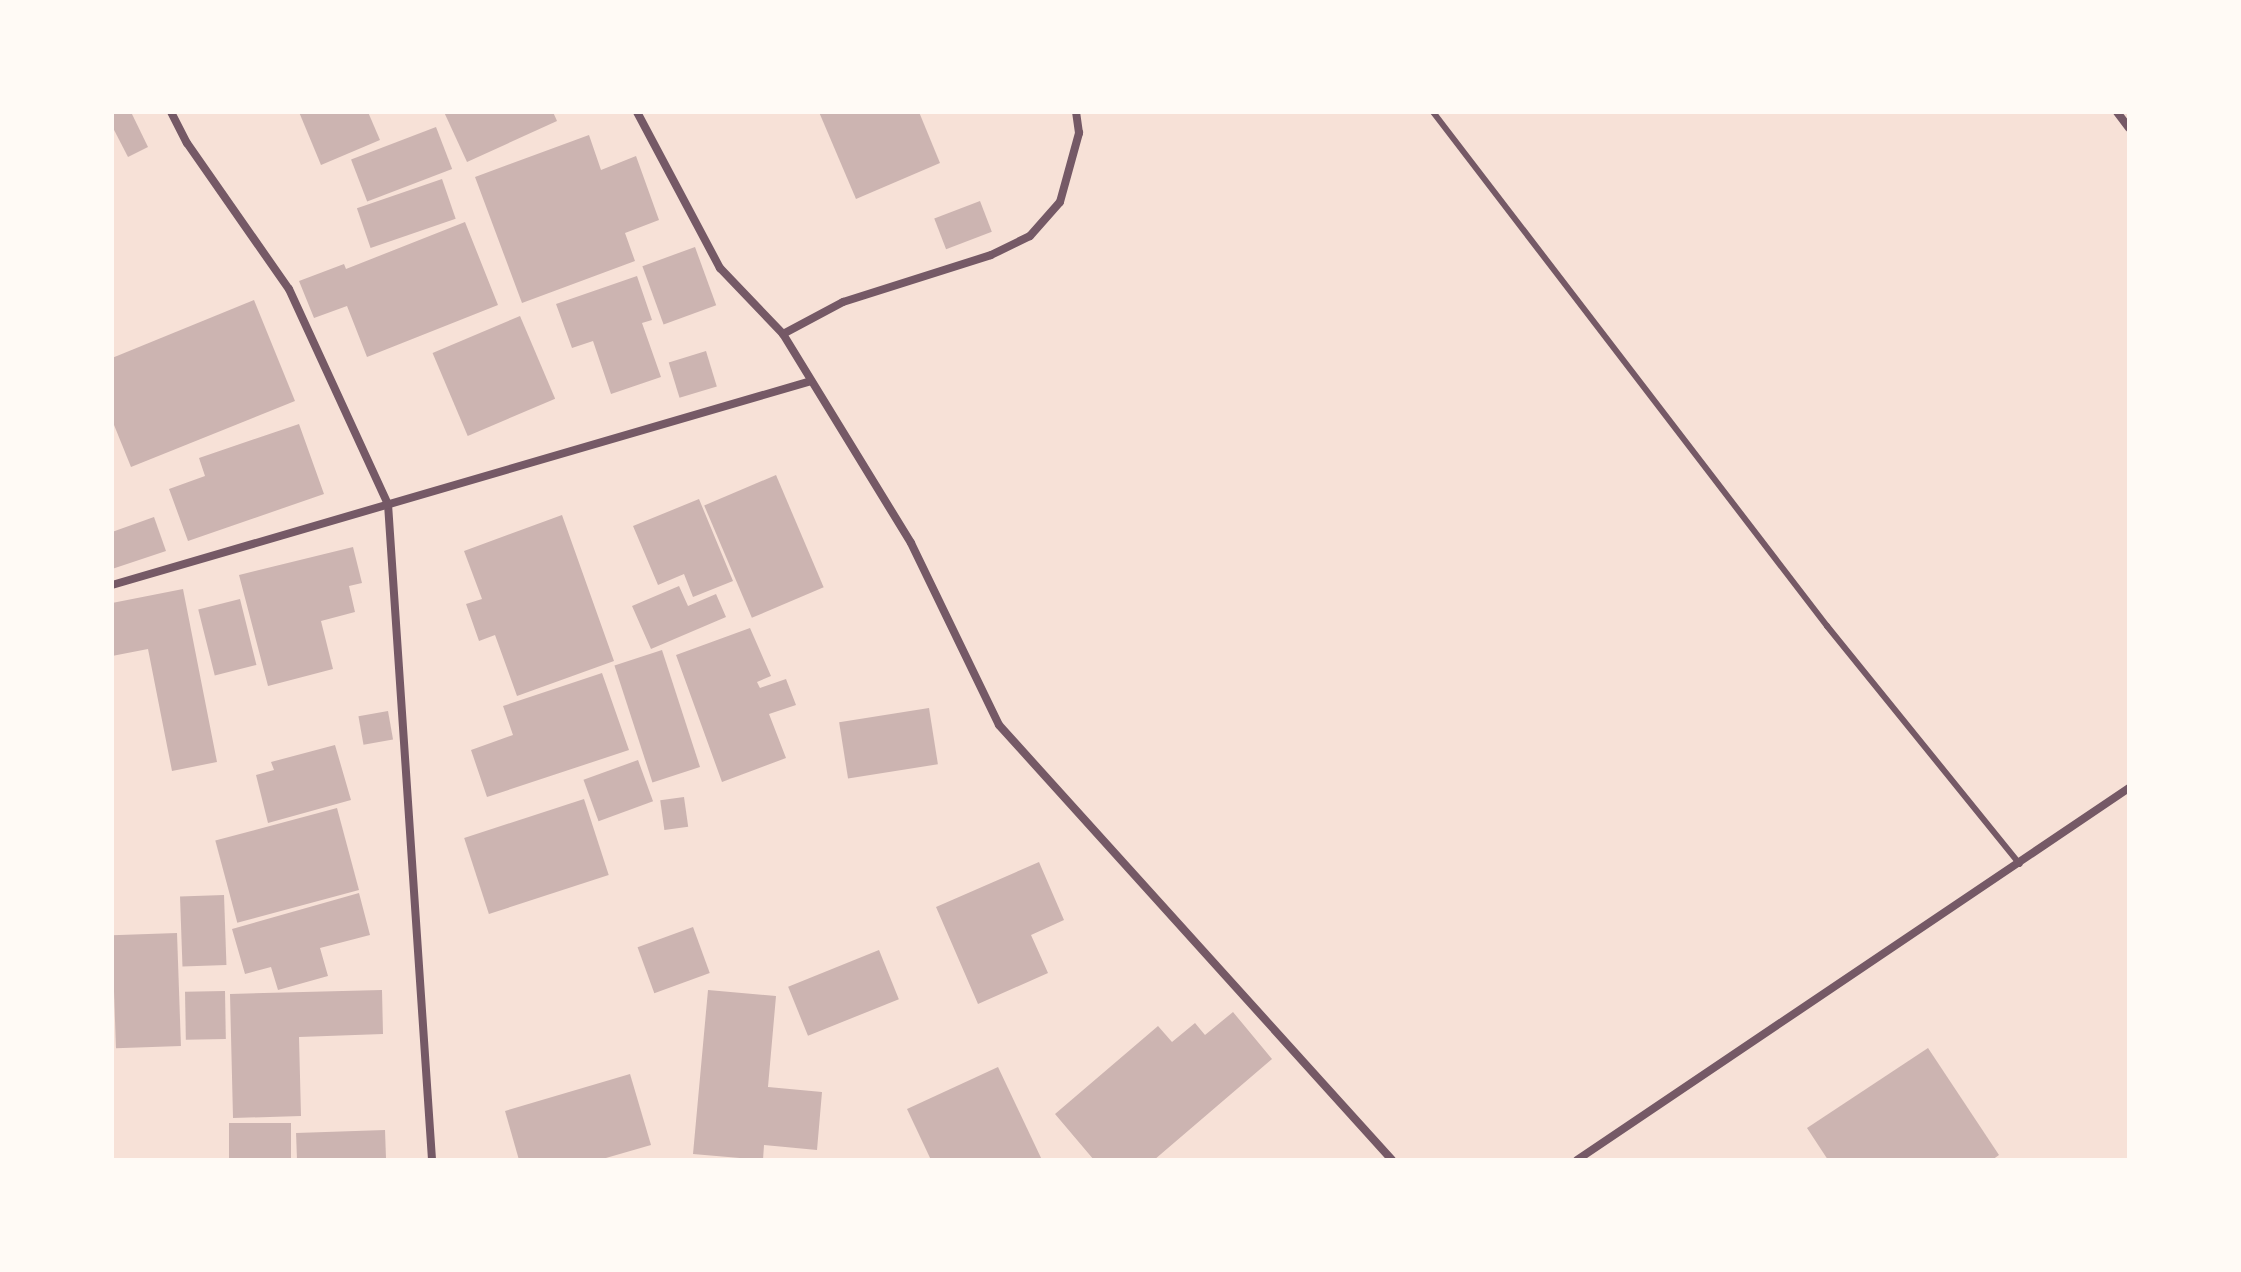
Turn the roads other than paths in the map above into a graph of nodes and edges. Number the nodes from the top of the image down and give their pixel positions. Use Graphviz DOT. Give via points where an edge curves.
graph roads {
  1 [pos="171,112"];
  2 [pos="637,112"];
  3 [pos="1076,112"];
  4 [pos="1433,112"];
  5 [pos="2117,112"];
  6 [pos="2129,128"];
  7 [pos="783,334"];
  8 [pos="811,381"];
  9 [pos="388,504"];
  10 [pos="112,585"];
  11 [pos="2129,788"];
  12 [pos="2020,864"];
  13 [pos="432,1160"];
  14 [pos="1392,1160"];
  15 [pos="1577,1160"];
  1 -- 9 [label="street" via="289,289"];
  2 -- 7 [label="street" via="720,268"];
  3 -- 7 [label="street" via="1079,133 1060,202 1030,236 991,255 843,302"];
  4 -- 12 [label="lane" via="1827,626"];
  5 -- 6 [label="street"];
  7 -- 8 [label="street"];
  8 -- 9 [label="street"];
  8 -- 14 [label="street" via="911,543 999,725"];
  9 -- 10 [label="street"];
  9 -- 13 [label="street"];
  11 -- 12 [label="street"];
  12 -- 15 [label="street"];
}
